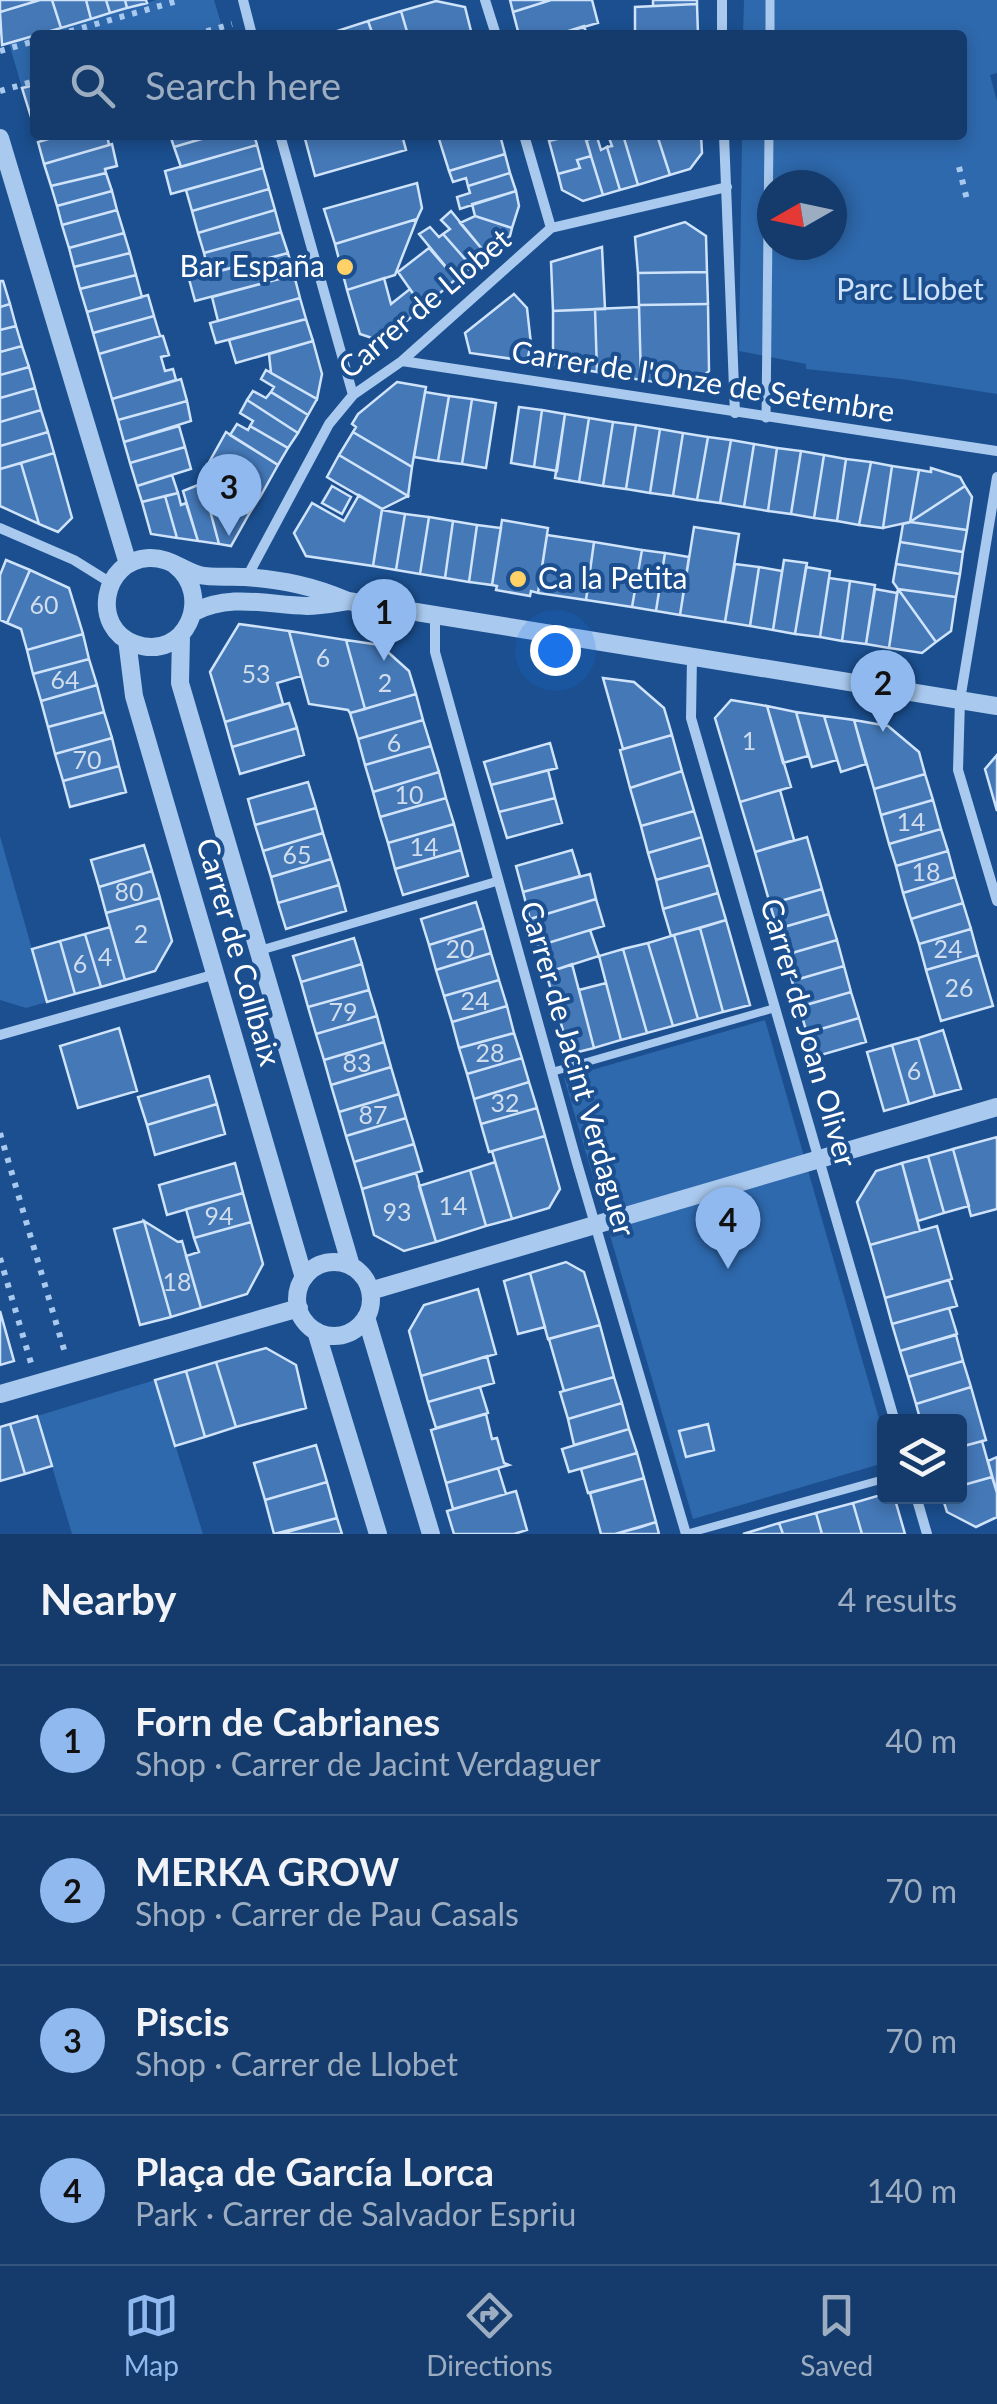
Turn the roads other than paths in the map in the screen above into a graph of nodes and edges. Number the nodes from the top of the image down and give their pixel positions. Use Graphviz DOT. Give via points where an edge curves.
graph roads {
  1 [pos="242,0"];
  2 [pos="486,0"];
  3 [pos="722,0"];
  4 [pos="770,0"];
  5 [pos="251,30"];
  6 [pos="495,30"];
  7 [pos="722,30"];
  8 [pos="770,30"];
  9 [pos="0,138"];
  10 [pos="281,140"];
  11 [pos="525,140"];
  12 [pos="724,140"];
  13 [pos="769,140"];
  14 [pos="727,187"];
  15 [pos="551,228"];
  16 [pos="402,361"];
  17 [pos="353,395"];
  18 [pos="735,414"];
  19 [pos="766,418"];
  20 [pos="997,452"];
  21 [pos="997,478"];
  22 [pos="0,528"];
  23 [pos="128,564"];
  24 [pos="175,564"];
  25 [pos="246,577"];
  26 [pos="111,583"];
  27 [pos="348,601"];
  28 [pos="194,612"];
  29 [pos="435,615"];
  30 [pos="180,636"];
  31 [pos="127,640"];
  32 [pos="692,656"];
  33 [pos="960,700"];
  34 [pos="997,706"];
  35 [pos="498,881"];
  36 [pos="997,901"];
  37 [pos="258,951"];
  38 [pos="216,974"];
  39 [pos="775,1008"];
  40 [pos="0,1035"];
  41 [pos="552,1072"];
  42 [pos="997,1107"];
  43 [pos="818,1160"];
  44 [pos="595,1226"];
  45 [pos="352,1266"];
  46 [pos="304,1278"];
  47 [pos="370,1292"];
  48 [pos="299,1308"];
  49 [pos="366,1317"];
  50 [pos="316,1331"];
  51 [pos="0,1394"];
  52 [pos="892,1414"];
  53 [pos="877,1481"];
  54 [pos="918,1504"];
  55 [pos="378,1534"];
  56 [pos="432,1534"];
  57 [pos="686,1534"];
  58 [pos="927,1534"];
  1 -- 5 [label="street"];
  2 -- 6 [label="street"];
  3 -- 7 [label="street"];
  4 -- 8 [label="street"];
  9 -- 23 [label="street"];
  10 -- 17 [label="street"];
  11 -- 15 [label="street"];
  12 -- 14 [label="street"];
  13 -- 19 [label="street"];
  14 -- 15 [label="street, Carrer de Llobet"];
  14 -- 18 [label="street"];
  15 -- 16 [label="street, Carrer de Llobet"];
  16 -- 17 [label="street, Carrer de Llobet"];
  16 -- 18 [label="street, Carrer de l'Onze de Setembre"];
  17 -- 25 [label="street, Carrer de Llobet" via="329,424"];
  18 -- 19 [label="street, Carrer de l'Onze de Setembre"];
  19 -- 20 [label="street, Carrer de l'Onze de Setembre"];
  21 -- 33 [label="street"];
  22 -- 26 [label="street"];
  23 -- 24 [label="street" via="151,558"];
  23 -- 26 [label="street"];
  24 -- 25 [label="street" via="202,576"];
  24 -- 28 [label="street" via="192,586"];
  25 -- 27 [label="street" via="311,585"];
  26 -- 31 [label="street" via="108,614"];
  27 -- 28 [label="street" via="309,606 249,600"];
  27 -- 29 [label="street"];
  28 -- 30 [label="street"];
  29 -- 32 [label="street"];
  29 -- 35 [label="street, Carrer de Jacint Verdaguer" via="434,652"];
  30 -- 31 [label="street" via="154,646"];
  30 -- 37 [label="street, Carrer de Collbaix" via="180,683"];
  31 -- 38 [label="street, Carrer de Collbaix" via="134,696"];
  32 -- 33 [label="street"];
  32 -- 39 [label="street, Carrer de Joan Oliver" via="691,718"];
  33 -- 34 [label="street"];
  33 -- 36 [label="street" via="958,770"];
  35 -- 37 [label="street"];
  35 -- 41 [label="street, Carrer de Jacint Verdaguer"];
  37 -- 45 [label="street, Carrer de Collbaix"];
  38 -- 40 [label="street"];
  38 -- 46 [label="street, Carrer de Collbaix"];
  39 -- 41 [label="lane"];
  39 -- 43 [label="street, Carrer de Joan Oliver"];
  41 -- 44 [label="street, Carrer de Jacint Verdaguer"];
  42 -- 43 [label="street"];
  43 -- 44 [label="street"];
  43 -- 52 [label="street, Carrer de Joan Oliver"];
  44 -- 47 [label="street"];
  44 -- 57 [label="street, Carrer de Jacint Verdaguer"];
  45 -- 46 [label="street" via="325,1263"];
  45 -- 47 [label="street"];
  46 -- 48 [label="street"];
  47 -- 49 [label="street"];
  48 -- 50 [label="street"];
  48 -- 51 [label="street"];
  49 -- 50 [label="street" via="344,1335"];
  49 -- 56 [label="street"];
  50 -- 55 [label="street"];
  53 -- 57 [label="lane"];
  54 -- 58 [label="street"];
}
